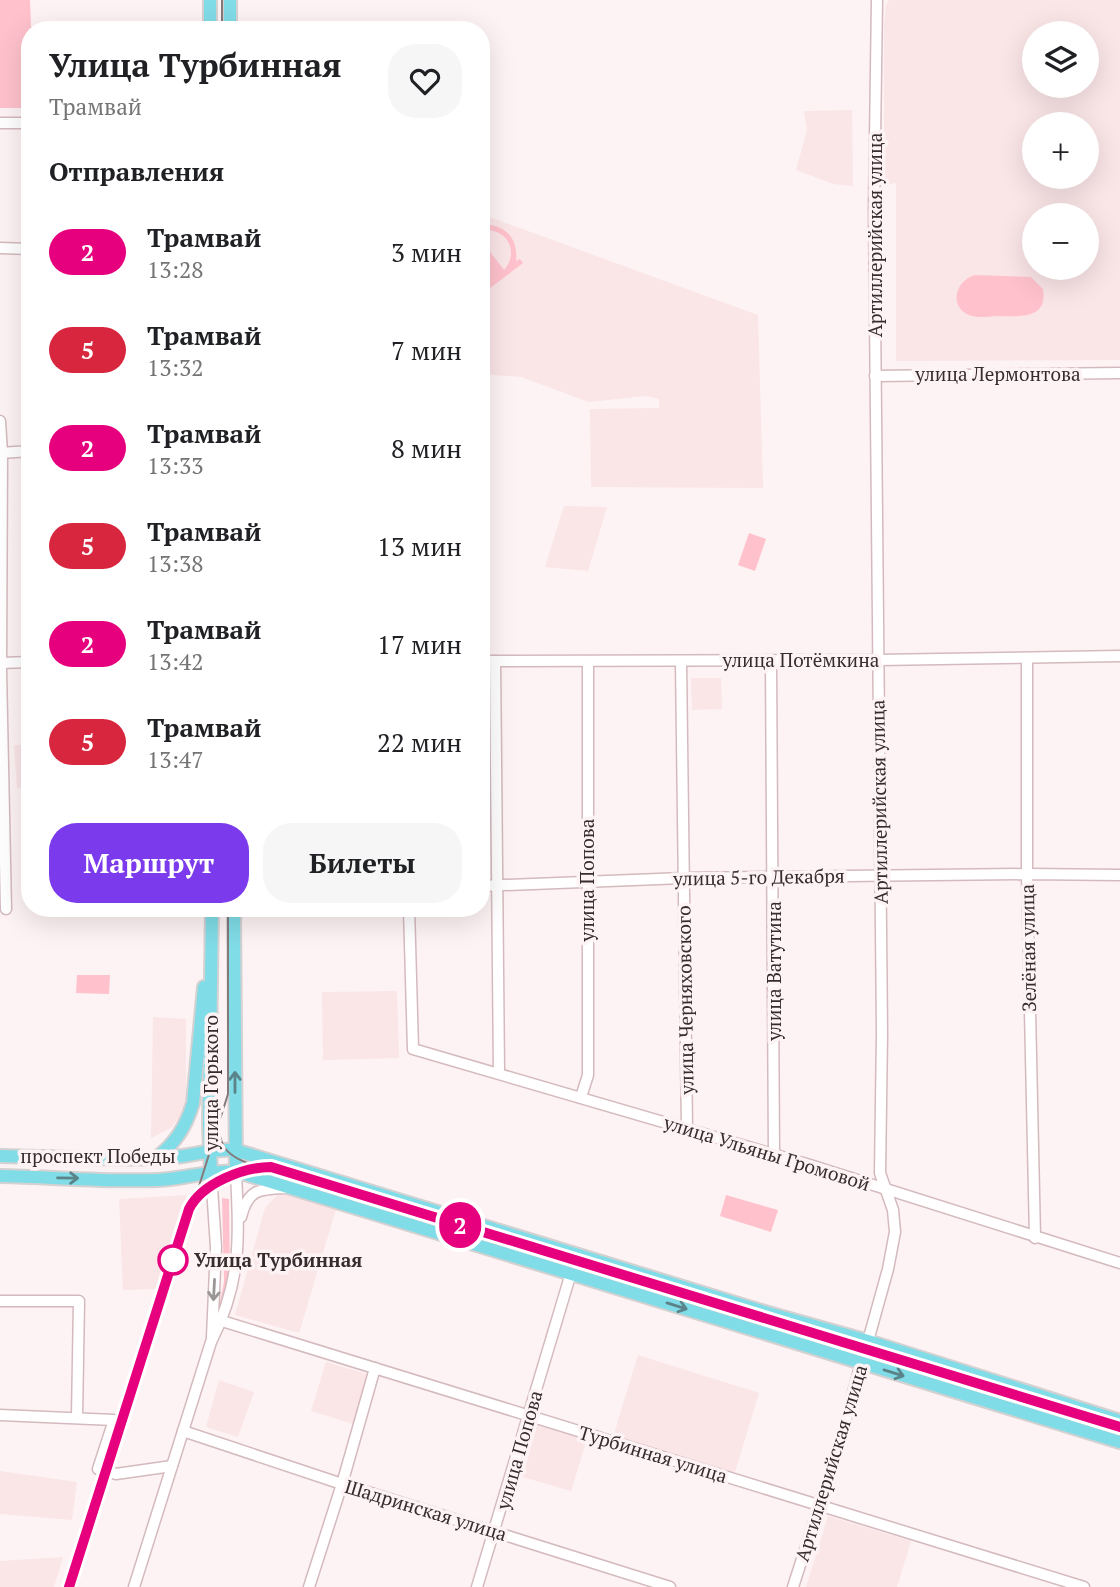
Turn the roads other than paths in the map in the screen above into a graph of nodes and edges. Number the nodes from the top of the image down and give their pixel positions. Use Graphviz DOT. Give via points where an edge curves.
graph roads {
  1 [pos="210,0"];
  2 [pos="230,0"];
  3 [pos="877,0"];
  4 [pos="210,21"];
  5 [pos="230,21"];
  6 [pos="0,123"];
  7 [pos="21,123"];
  8 [pos="0,248"];
  9 [pos="21,249"];
  10 [pos="1120,373"];
  11 [pos="875,376"];
  12 [pos="0,421"];
  13 [pos="21,452"];
  14 [pos="1,453"];
  15 [pos="1120,656"];
  16 [pos="1027,658"];
  17 [pos="878,660"];
  18 [pos="490,661"];
  19 [pos="495,661"];
  20 [pos="588,661"];
  21 [pos="681,661"];
  22 [pos="771,661"];
  23 [pos="2,663"];
  24 [pos="21,663"];
  25 [pos="1027,874"];
  26 [pos="880,875"];
  27 [pos="1120,875"];
  28 [pos="683,878"];
  29 [pos="774,878"];
  30 [pos="587,880"];
  31 [pos="490,885"];
  32 [pos="496,885"];
  33 [pos="6,909"];
  34 [pos="212,917"];
  35 [pos="234,917"];
  36 [pos="408,917"];
  37 [pos="212,954"];
  38 [pos="499,1073"];
  39 [pos="581,1097"];
  40 [pos="687,1129"];
  41 [pos="235,1150"];
  42 [pos="211,1151"];
  43 [pos="774,1155"];
  44 [pos="0,1156"];
  45 [pos="156,1158"];
  46 [pos="236,1172"];
  47 [pos="211,1173"];
  48 [pos="0,1176"];
  49 [pos="290,1187"];
  50 [pos="887,1190"];
  51 [pos="238,1231"];
  52 [pos="1035,1238"];
  53 [pos="1120,1263"];
  54 [pos="570,1273"];
  55 [pos="0,1301"];
  56 [pos="222,1321"];
  57 [pos="211,1342"];
  58 [pos="868,1342"];
  59 [pos="861,1363"];
  60 [pos="375,1368"];
  61 [pos="0,1415"];
  62 [pos="528,1415"];
  63 [pos="77,1417"];
  64 [pos="1120,1421"];
  65 [pos="183,1431"];
  66 [pos="1120,1442"];
  67 [pos="172,1466"];
  68 [pos="342,1484"];
  69 [pos="819,1505"];
  70 [pos="495,1531"];
  71 [pos="636,1582"];
  72 [pos="134,1587"];
  73 [pos="309,1587"];
  74 [pos="477,1587"];
  75 [pos="670,1587"];
  76 [pos="793,1587"];
  77 [pos="1084,1587"];
  1 -- 4 [label="main road"];
  2 -- 5 [label="main road"];
  3 -- 11 [label="street, Артиллерийская улица"];
  6 -- 7 [label="street"];
  8 -- 9 [label="street"];
  10 -- 11 [label="street, улица Лермонтова"];
  11 -- 17 [label="street, Артиллерийская улица"];
  12 -- 14 [label="street"];
  13 -- 14 [label="street"];
  14 -- 23 [label="street"];
  15 -- 16 [label="street, улица Потёмкина"];
  16 -- 17 [label="street, улица Потёмкина"];
  16 -- 25 [label="street, Зелёная улица"];
  17 -- 22 [label="street, улица Потёмкина"];
  17 -- 26 [label="street, Артиллерийская улица"];
  18 -- 19 [label="street, улица Потёмкина"];
  19 -- 20 [label="street, улица Потёмкина"];
  19 -- 32 [label="street"];
  20 -- 21 [label="street, улица Потёмкина"];
  20 -- 30 [label="street, улица Попова"];
  21 -- 22 [label="street, улица Потёмкина"];
  21 -- 28 [label="street, улица Черняховского"];
  22 -- 29 [label="street, улица Ватутина"];
  23 -- 24 [label="street"];
  23 -- 33 [label="street"];
  25 -- 26 [label="street, улица 5-го Декабря"];
  25 -- 27 [label="street, улица 5-го Декабря"];
  25 -- 52 [label="street, Зелёная улица"];
  26 -- 29 [label="street, улица 5-го Декабря"];
  26 -- 50 [label="street, Артиллерийская улица" via="880,1173"];
  28 -- 29 [label="street, улица 5-го Декабря"];
  28 -- 30 [label="street, улица 5-го Декабря"];
  28 -- 40 [label="street, улица Черняховского"];
  29 -- 43 [label="street, улица Ватутина"];
  30 -- 32 [label="street, улица 5-го Декабря"];
  30 -- 39 [label="street, улица Попова" via="588,1075"];
  31 -- 32 [label="street, улица 5-го Декабря"];
  32 -- 38 [label="street"];
  34 -- 37 [label="main road, улица Горького"];
  41 -- 35 [label="main road, улица Горького, one-way"];
  36 -- 38 [label="street, улица Ульяны Громовой" via="413,1049"];
  37 -- 42 [label="main road, улица Горького"];
  37 -- 45 [label="main road" via="204,980 193,1103 178,1138"];
  38 -- 39 [label="street, улица Ульяны Громовой"];
  39 -- 40 [label="street, улица Ульяны Громовой"];
  40 -- 43 [label="street, улица Ульяны Громовой"];
  41 -- 42 [label="main road, проспект Победы"];
  41 -- 46 [label="main road, улица Горького"];
  41 -- 58 [label="main road, проспект Победы"];
  42 -- 45 [label="main road, проспект Победы"];
  42 -- 47 [label="main road, улица Горького"];
  43 -- 50 [label="street, улица Ульяны Громовой"];
  44 -- 45 [label="main road, проспект Победы"];
  46 -- 47 [label="main road, проспект Победы"];
  46 -- 49 [label="main road, проспект Победы"];
  46 -- 51 [label="street, улица Горького"];
  48 -- 47 [label="main road, проспект Победы, one-way" via="155,1180"];
  47 -- 57 [label="street, улица Горького, one-way" via="216,1247"];
  49 -- 51 [label="street, улица Горького" via="253,1193"];
  49 -- 54 [label="main road, проспект Победы"];
  50 -- 52 [label="street, улица Ульяны Громовой"];
  50 -- 58 [label="street, Артиллерийская улица" via="894,1246"];
  51 -- 56 [label="street, улица Горького" via="235,1278"];
  52 -- 53 [label="street, улица Ульяны Громовой"];
  54 -- 59 [label="main road, проспект Победы, one-way"];
  54 -- 62 [label="street, улица Попова"];
  55 -- 63 [label="street" via="79,1301"];
  56 -- 57 [label="street, улица Горького"];
  56 -- 60 [label="street, Турбинная улица"];
  57 -- 65 [label="street, улица Горького"];
  58 -- 59 [label="main road, Артиллерийская улица"];
  58 -- 64 [label="main road, проспект Победы"];
  59 -- 66 [label="main road, проспект Победы, one-way"];
  59 -- 69 [label="street, Артиллерийская улица"];
  60 -- 62 [label="street, Турбинная улица"];
  60 -- 68 [label="street"];
  61 -- 63 [label="street"];
  62 -- 69 [label="street, Турбинная улица"];
  62 -- 70 [label="street, улица Попова"];
  63 -- 67 [label="street" via="114,1420 98,1469 117,1474"];
  65 -- 67 [label="street, улица Горького"];
  65 -- 68 [label="street, Шадринская улица"];
  67 -- 72 [label="street, улица Горького"];
  68 -- 70 [label="street, Шадринская улица"];
  68 -- 73 [label="street"];
  69 -- 76 [label="street, Артиллерийская улица"];
  69 -- 77 [label="street, Турбинная улица"];
  70 -- 71 [label="street, Шадринская улица"];
  70 -- 74 [label="street, улица Попова"];
  71 -- 75 [label="street, Шадринская улица"];
}
